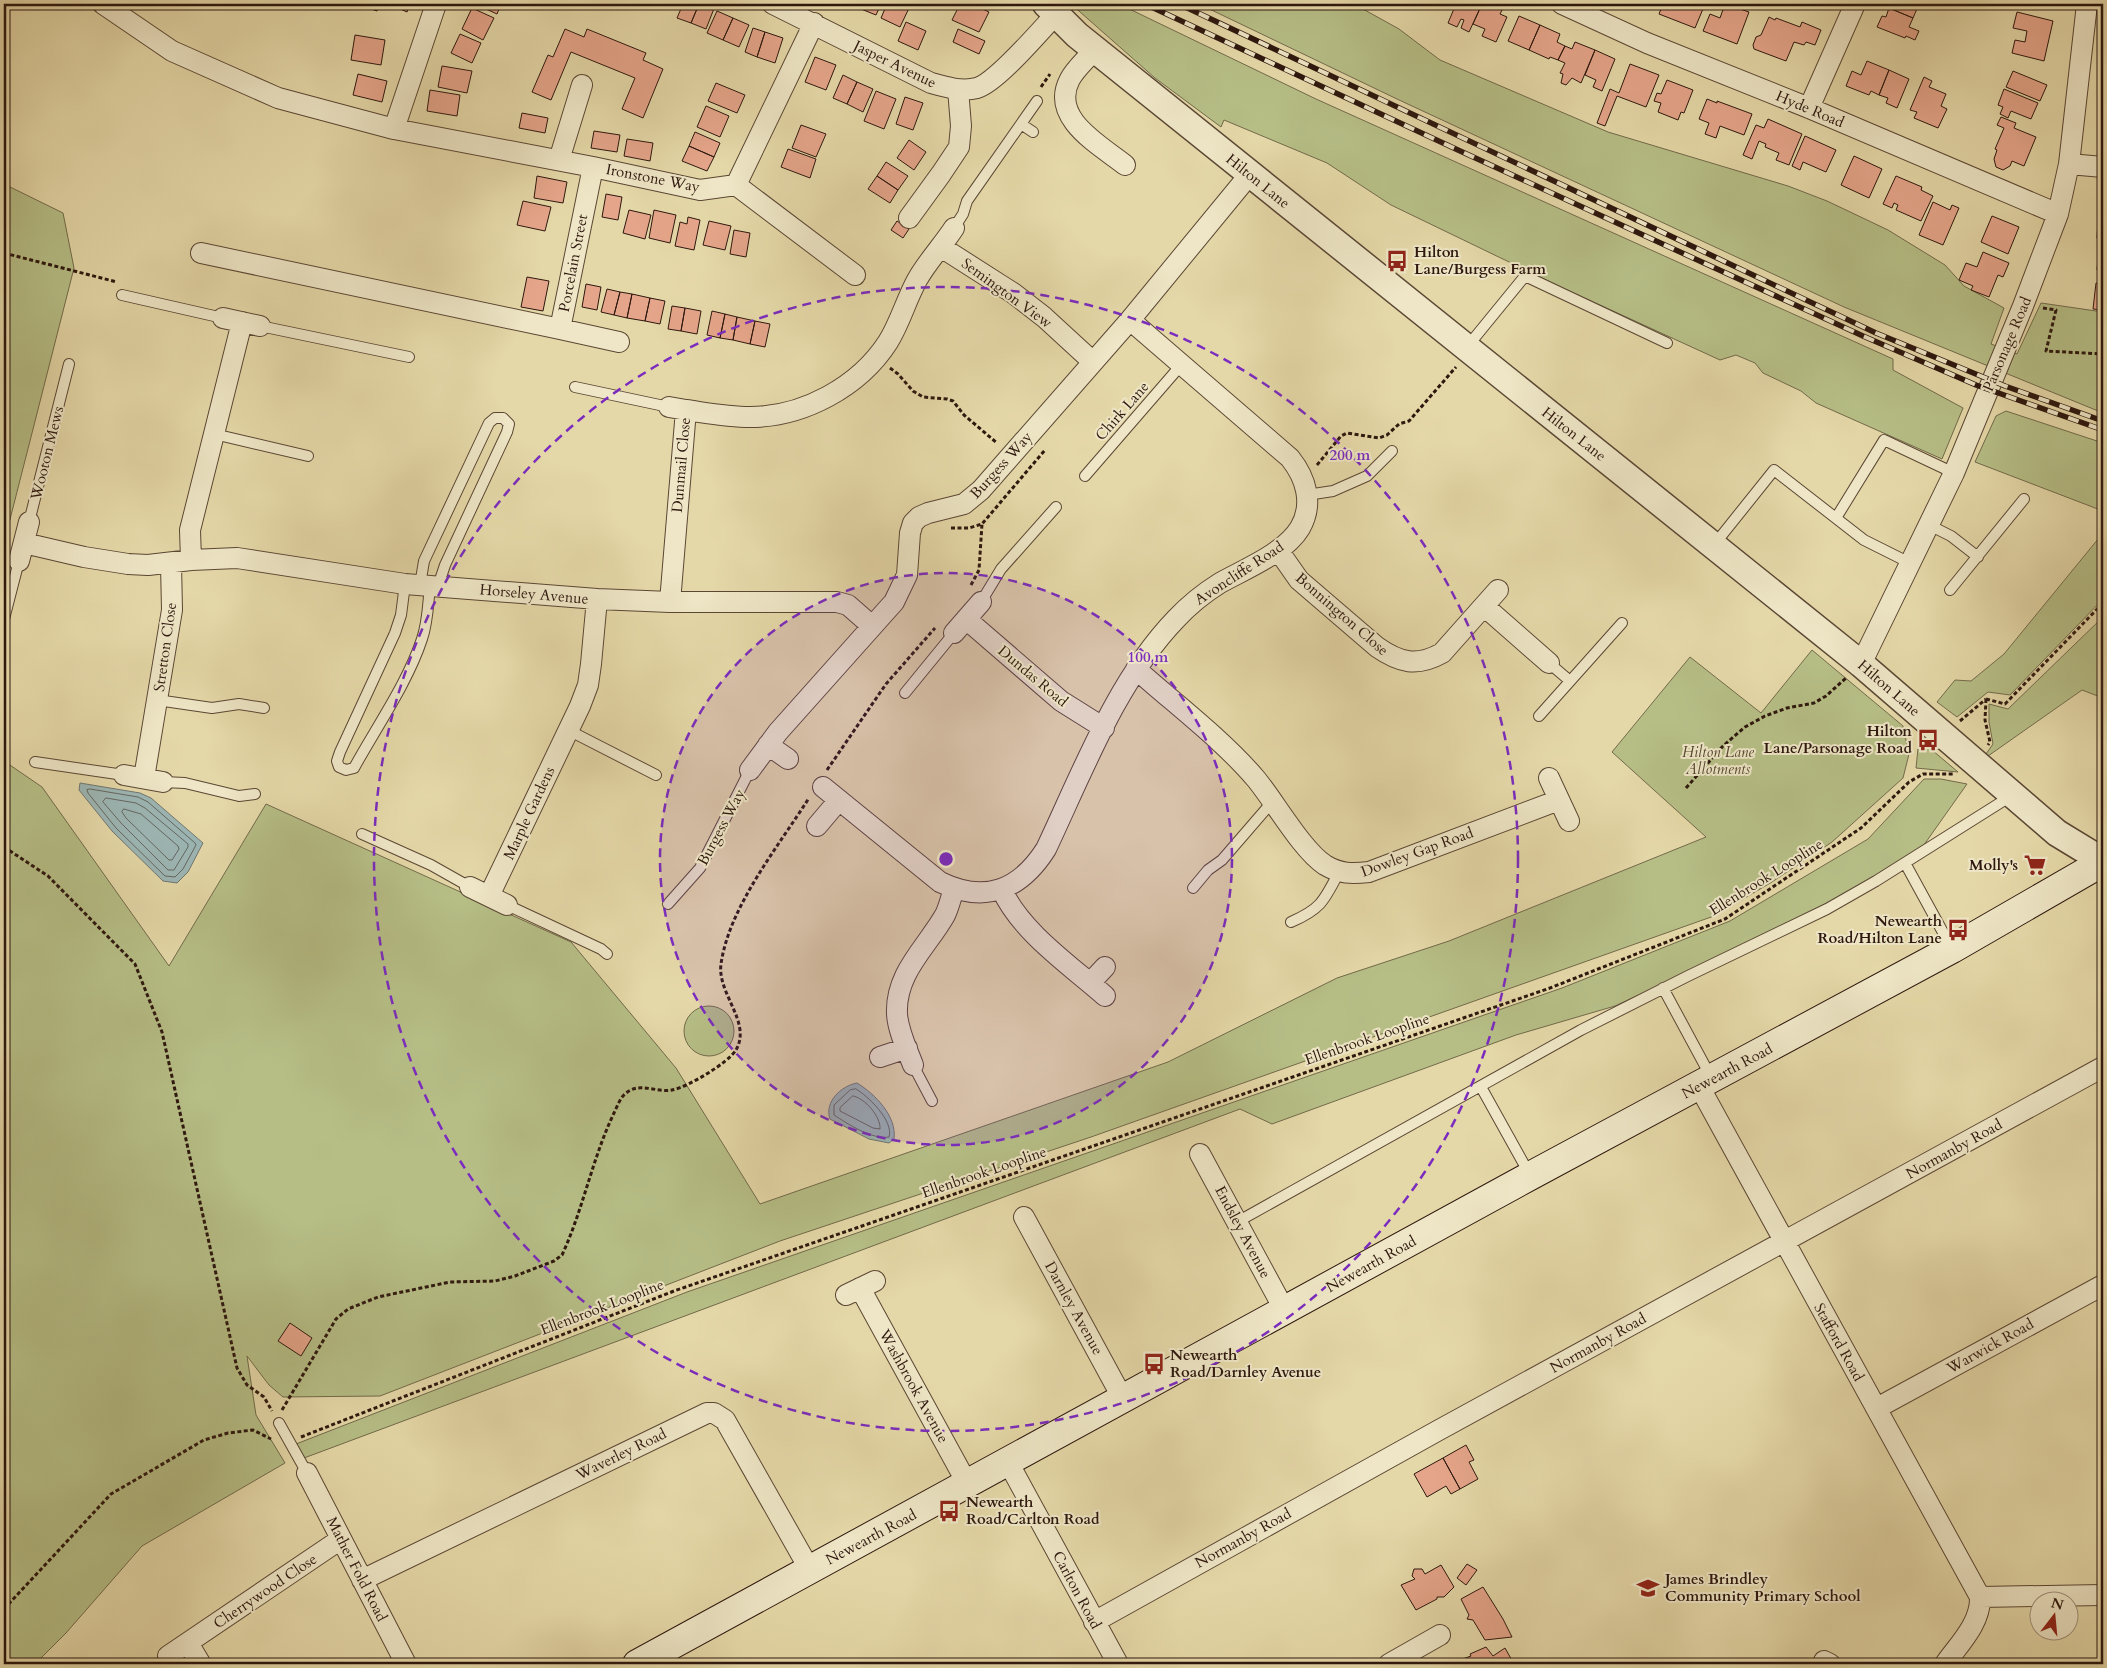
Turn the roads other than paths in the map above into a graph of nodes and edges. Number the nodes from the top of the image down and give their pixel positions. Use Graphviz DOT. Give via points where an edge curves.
graph roads {
  1 [pos="104,4"];
  2 [pos="436,4"];
  3 [pos="773,4"];
  4 [pos="1562,4"];
  5 [pos="1855,4"];
  6 [pos="2087,4"];
  7 [pos="1051,9"];
  8 [pos="814,23"];
  9 [pos="1095,49"];
  10 [pos="582,84"];
  11 [pos="958,89"];
  12 [pos="1037,101"];
  13 [pos="1809,108"];
  14 [pos="1021,124"];
  15 [pos="394,129"];
  16 [pos="1033,132"];
  17 [pos="559,160"];
  18 [pos="1125,164"];
  19 [pos="2069,164"];
  20 [pos="593,167"];
  21 [pos="2103,167"];
  22 [pos="1250,174"];
  23 [pos="736,185"];
  24 [pos="2058,214"];
  25 [pos="909,218"];
  26 [pos="954,228"];
  27 [pos="942,247"];
  28 [pos="201,253"];
  29 [pos="855,275"];
  30 [pos="122,295"];
  31 [pos="223,318"];
  32 [pos="1130,320"];
  33 [pos="251,324"];
  34 [pos="560,329"];
  35 [pos="619,342"];
  36 [pos="1667,343"];
  37 [pos="1468,350"];
  38 [pos="409,357"];
  39 [pos="1092,362"];
  40 [pos="69,364"];
  41 [pos="1182,364"];
  42 [pos="575,387"];
  43 [pos="677,408"];
  44 [pos="214,434"];
  45 [pos="1392,451"];
  46 [pos="308,456"];
  47 [pos="1954,473"];
  48 [pos="1085,476"];
  49 [pos="1306,488"];
  50 [pos="2024,499"];
  51 [pos="1056,508"];
  52 [pos="1836,518"];
  53 [pos="29,522"];
  54 [pos="1929,525"];
  55 [pos="1714,545"];
  56 [pos="1278,550"];
  57 [pos="21,552"];
  58 [pos="1978,557"];
  59 [pos="181,562"];
  60 [pos="1910,563"];
  61 [pos="423,585"];
  62 [pos="1498,590"];
  63 [pos="1950,590"];
  64 [pos="976,594"];
  65 [pos="597,599"];
  66 [pos="670,602"];
  67 [pos="1484,606"];
  68 [pos="4,619"];
  69 [pos="1622,623"];
  70 [pos="953,625"];
  71 [pos="872,626"];
  72 [pos="1549,662"];
  73 [pos="1861,664"];
  74 [pos="1136,669"];
  75 [pos="1570,681"];
  76 [pos="905,694"];
  77 [pos="157,700"];
  78 [pos="264,708"];
  79 [pos="1539,716"];
  80 [pos="1104,728"];
  81 [pos="568,730"];
  82 [pos="768,745"];
  83 [pos="788,759"];
  84 [pos="35,762"];
  85 [pos="750,770"];
  86 [pos="656,775"];
  87 [pos="134,777"];
  88 [pos="1548,778"];
  89 [pos="164,782"];
  90 [pos="820,784"];
  91 [pos="255,794"];
  92 [pos="2012,796"];
  93 [pos="839,800"];
  94 [pos="1559,800"];
  95 [pos="1273,801"];
  96 [pos="1568,822"];
  97 [pos="817,826"];
  98 [pos="362,834"];
  99 [pos="2103,861"];
  100 [pos="1905,863"];
  101 [pos="1339,872"];
  102 [pos="470,887"];
  103 [pos="1193,888"];
  104 [pos="954,889"];
  105 [pos="1002,890"];
  106 [pos="498,901"];
  107 [pos="668,904"];
  108 [pos="1291,922"];
  109 [pos="1952,949"];
  110 [pos="607,954"];
  111 [pos="1105,967"];
  112 [pos="1090,983"];
  113 [pos="1663,988"];
  114 [pos="1106,996"];
  115 [pos="880,1057"];
  116 [pos="910,1057"];
  117 [pos="2103,1067"];
  118 [pos="1705,1082"];
  119 [pos="1481,1087"];
  120 [pos="932,1101"];
  121 [pos="1200,1154"];
  122 [pos="1530,1176"];
  123 [pos="1024,1217"];
  124 [pos="1237,1222"];
  125 [pos="1784,1242"];
  126 [pos="2103,1285"];
  127 [pos="860,1288"];
  128 [pos="1285,1310"];
  129 [pos="1123,1398"];
  130 [pos="1876,1408"];
  131 [pos="279,1423"];
  132 [pos="1008,1462"];
  133 [pos="307,1473"];
  134 [pos="968,1485"];
  135 [pos="341,1540"];
  136 [pos="810,1570"];
  137 [pos="362,1580"];
  138 [pos="2103,1595"];
  139 [pos="1980,1597"];
  140 [pos="1094,1622"];
  141 [pos="1440,1635"];
  142 [pos="188,1643"];
  143 [pos="168,1656"];
  144 [pos="200,1663"];
  145 [pos="406,1664"];
  146 [pos="637,1664"];
  147 [pos="1118,1664"];
  148 [pos="1389,1664"];
  149 [pos="1945,1664"];
  1 -- 15 [label="street, Ironstone Way" via="172,51 278,98"];
  2 -- 15 [label="street"];
  3 -- 8 [label="street, Jasper Avenue"];
  4 -- 13 [label="street, Hyde Road" via="1647,43"];
  5 -- 13 [label="street"];
  6 -- 19 [label="street, Parsonage Road"];
  7 -- 9 [label="street, Hilton Lane"];
  7 -- 11 [label="street, Jasper Avenue" via="1006,67 979,88"];
  8 -- 11 [label="street, Jasper Avenue" via="931,84"];
  8 -- 23 [label="street"];
  9 -- 18 [label="street" via="1070,78 1066,92 1068,114 1077,127"];
  9 -- 22 [label="street, Hilton Lane"];
  10 -- 17 [label="street"];
  11 -- 25 [label="street" via="959,147"];
  12 -- 14 [label="lane"];
  13 -- 24 [label="street, Hyde Road"];
  14 -- 16 [label="lane"];
  14 -- 26 [label="lane" via="967,201"];
  15 -- 17 [label="street, Ironstone Way"];
  17 -- 20 [label="street, Ironstone Way"];
  19 -- 21 [label="street"];
  19 -- 24 [label="street, Parsonage Road"];
  20 -- 23 [label="street, Ironstone Way" via="700,190"];
  20 -- 34 [label="street, Porcelain Street"];
  22 -- 32 [label="street, Burgess Way"];
  22 -- 37 [label="street, Hilton Lane"];
  23 -- 29 [label="street"];
  24 -- 47 [label="street, Parsonage Road"];
  26 -- 27 [label="street"];
  27 -- 39 [label="street, Semington View" via="1044,317"];
  27 -- 43 [label="street" via="918,279 900,320 874,361 830,395 780,414 742,417"];
  28 -- 34 [label="street"];
  30 -- 31 [label="lane"];
  31 -- 33 [label="street"];
  32 -- 39 [label="street, Burgess Way"];
  32 -- 41 [label="street"];
  33 -- 38 [label="lane"];
  33 -- 44 [label="street, Stretton Close"];
  34 -- 35 [label="street, Porcelain Street"];
  36 -- 37 [label="lane" via="1525,276"];
  37 -- 55 [label="street, Hilton Lane"];
  39 -- 71 [label="street, Burgess Way" via="972,499 928,513 913,523 907,576 894,602"];
  40 -- 53 [label="lane, Wooton Mews"];
  41 -- 48 [label="lane, Chirk Lane"];
  41 -- 49 [label="street" via="1290,458 1299,468"];
  42 -- 43 [label="lane, Dunmail Close"];
  43 -- 66 [label="street, Dunmail Close"];
  44 -- 46 [label="lane"];
  44 -- 59 [label="street, Stretton Close"];
  45 -- 49 [label="lane" via="1367,476 1333,491"];
  47 -- 52 [label="lane" via="1884,440"];
  47 -- 54 [label="street, Parsonage Road"];
  49 -- 56 [label="street, Avoncliffe Road" via="1307,508 1300,527 1293,538"];
  50 -- 58 [label="lane"];
  51 -- 64 [label="lane"];
  52 -- 55 [label="lane" via="1774,470"];
  52 -- 60 [label="lane" via="1864,540"];
  53 -- 57 [label="street, Wooton Mews"];
  54 -- 58 [label="lane" via="1951,536"];
  54 -- 60 [label="street, Parsonage Road"];
  55 -- 73 [label="street, Hilton Lane"];
  56 -- 67 [label="street, Bonnington Close" via="1300,580 1378,647 1403,661 1431,659 1442,653"];
  56 -- 74 [label="street, Avoncliffe Road" via="1196,600 1160,636"];
  57 -- 59 [label="street" via="128,564"];
  57 -- 68 [label="lane, Wooton Mews"];
  58 -- 63 [label="lane"];
  59 -- 61 [label="street, Horseley Avenue" via="237,558"];
  59 -- 77 [label="street, Stretton Close"];
  60 -- 73 [label="street, Parsonage Road"];
  61 -- 61 [label="lane" via="424,561 489,424 494,418 502,418 509,424 507,432 445,565"];
  61 -- 61 [label="lane" via="400,615 395,633 340,752 339,767 346,770 354,768 389,710 422,639"];
  61 -- 65 [label="street, Horseley Avenue"];
  62 -- 67 [label="street, Bonnington Close"];
  64 -- 70 [label="street"];
  65 -- 66 [label="street, Horseley Avenue"];
  65 -- 81 [label="street, Marple Gardens" via="588,685"];
  66 -- 71 [label="street, Horseley Avenue" via="837,602 848,605"];
  67 -- 72 [label="street"];
  69 -- 75 [label="lane"];
  70 -- 76 [label="lane"];
  70 -- 80 [label="street, Dundas Road"];
  71 -- 82 [label="street, Burgess Way"];
  72 -- 75 [label="lane"];
  73 -- 92 [label="street, Hilton Lane" via="1944,735 1979,757"];
  74 -- 80 [label="street, Avoncliffe Road"];
  74 -- 95 [label="street, Dowley Gap Road" via="1234,756"];
  75 -- 79 [label="lane"];
  77 -- 78 [label="lane, Stretton Close" via="212,708 239,704"];
  77 -- 87 [label="street, Stretton Close"];
  80 -- 105 [label="street, Avoncliffe Road" via="1036,866"];
  81 -- 86 [label="lane"];
  81 -- 106 [label="street, Marple Gardens"];
  82 -- 83 [label="street"];
  82 -- 85 [label="street, Burgess Way"];
  84 -- 87 [label="lane"];
  85 -- 107 [label="lane, Burgess Way" via="700,868"];
  87 -- 89 [label="street"];
  88 -- 94 [label="street"];
  89 -- 91 [label="lane" via="239,796"];
  90 -- 93 [label="street, Avoncliffe Road"];
  92 -- 99 [label="street, Hilton Lane" via="2057,833"];
  92 -- 100 [label="lane"];
  93 -- 97 [label="street"];
  93 -- 104 [label="street, Avoncliffe Road" via="930,876"];
  94 -- 96 [label="street"];
  94 -- 101 [label="street, Dowley Gap Road" via="1368,872"];
  95 -- 101 [label="street, Dowley Gap Road" via="1310,850 1324,864"];
  95 -- 103 [label="lane"];
  98 -- 102 [label="lane" via="431,865"];
  99 -- 109 [label="main road, Newearth Road"];
  100 -- 109 [label="lane"];
  100 -- 113 [label="lane" via="1827,908"];
  101 -- 108 [label="lane" via="1318,907"];
  102 -- 106 [label="street"];
  104 -- 105 [label="street, Avoncliffe Road" via="976,893"];
  104 -- 116 [label="street" via="945,914 902,983 897,1014"];
  105 -- 112 [label="street" via="1009,906 1027,927"];
  106 -- 110 [label="lane"];
  109 -- 118 [label="main road, Newearth Road"];
  111 -- 112 [label="street"];
  112 -- 114 [label="street"];
  113 -- 118 [label="lane"];
  113 -- 119 [label="lane"];
  115 -- 116 [label="street"];
  116 -- 120 [label="lane"];
  117 -- 125 [label="street, Normanby Road"];
  118 -- 122 [label="main road, Newearth Road"];
  118 -- 125 [label="street, Stafford Road"];
  119 -- 122 [label="lane"];
  119 -- 124 [label="lane"];
  121 -- 124 [label="street, Endsley Avenue"];
  122 -- 128 [label="main road, Newearth Road"];
  123 -- 129 [label="street, Darnley Avenue"];
  124 -- 128 [label="street, Endsley Avenue"];
  125 -- 130 [label="street, Stafford Road"];
  125 -- 140 [label="street, Normanby Road" via="1430,1434"];
  126 -- 130 [label="street, Warwick Road"];
  127 -- 134 [label="street, Washbrook Avenue"];
  128 -- 129 [label="main road, Newearth Road"];
  129 -- 132 [label="main road, Newearth Road"];
  130 -- 139 [label="street, Stafford Road"];
  131 -- 133 [label="lane"];
  132 -- 134 [label="main road, Newearth Road"];
  132 -- 140 [label="street, Carlton Road"];
  133 -- 135 [label="street, Mather Fold Road"];
  134 -- 136 [label="main road, Newearth Road"];
  135 -- 137 [label="street, Mather Fold Road"];
  135 -- 142 [label="street, Cherrywood Close"];
  136 -- 137 [label="street, Waverley Road" via="724,1420 714,1413 707,1413"];
  136 -- 146 [label="main road, Newearth Road"];
  137 -- 145 [label="street, Mather Fold Road"];
  138 -- 139 [label="street"];
  139 -- 149 [label="street" via="1976,1620"];
  140 -- 147 [label="street, Carlton Road"];
  141 -- 148 [label="street"];
  142 -- 143 [label="street, Cherrywood Close"];
  142 -- 144 [label="street"];
}
